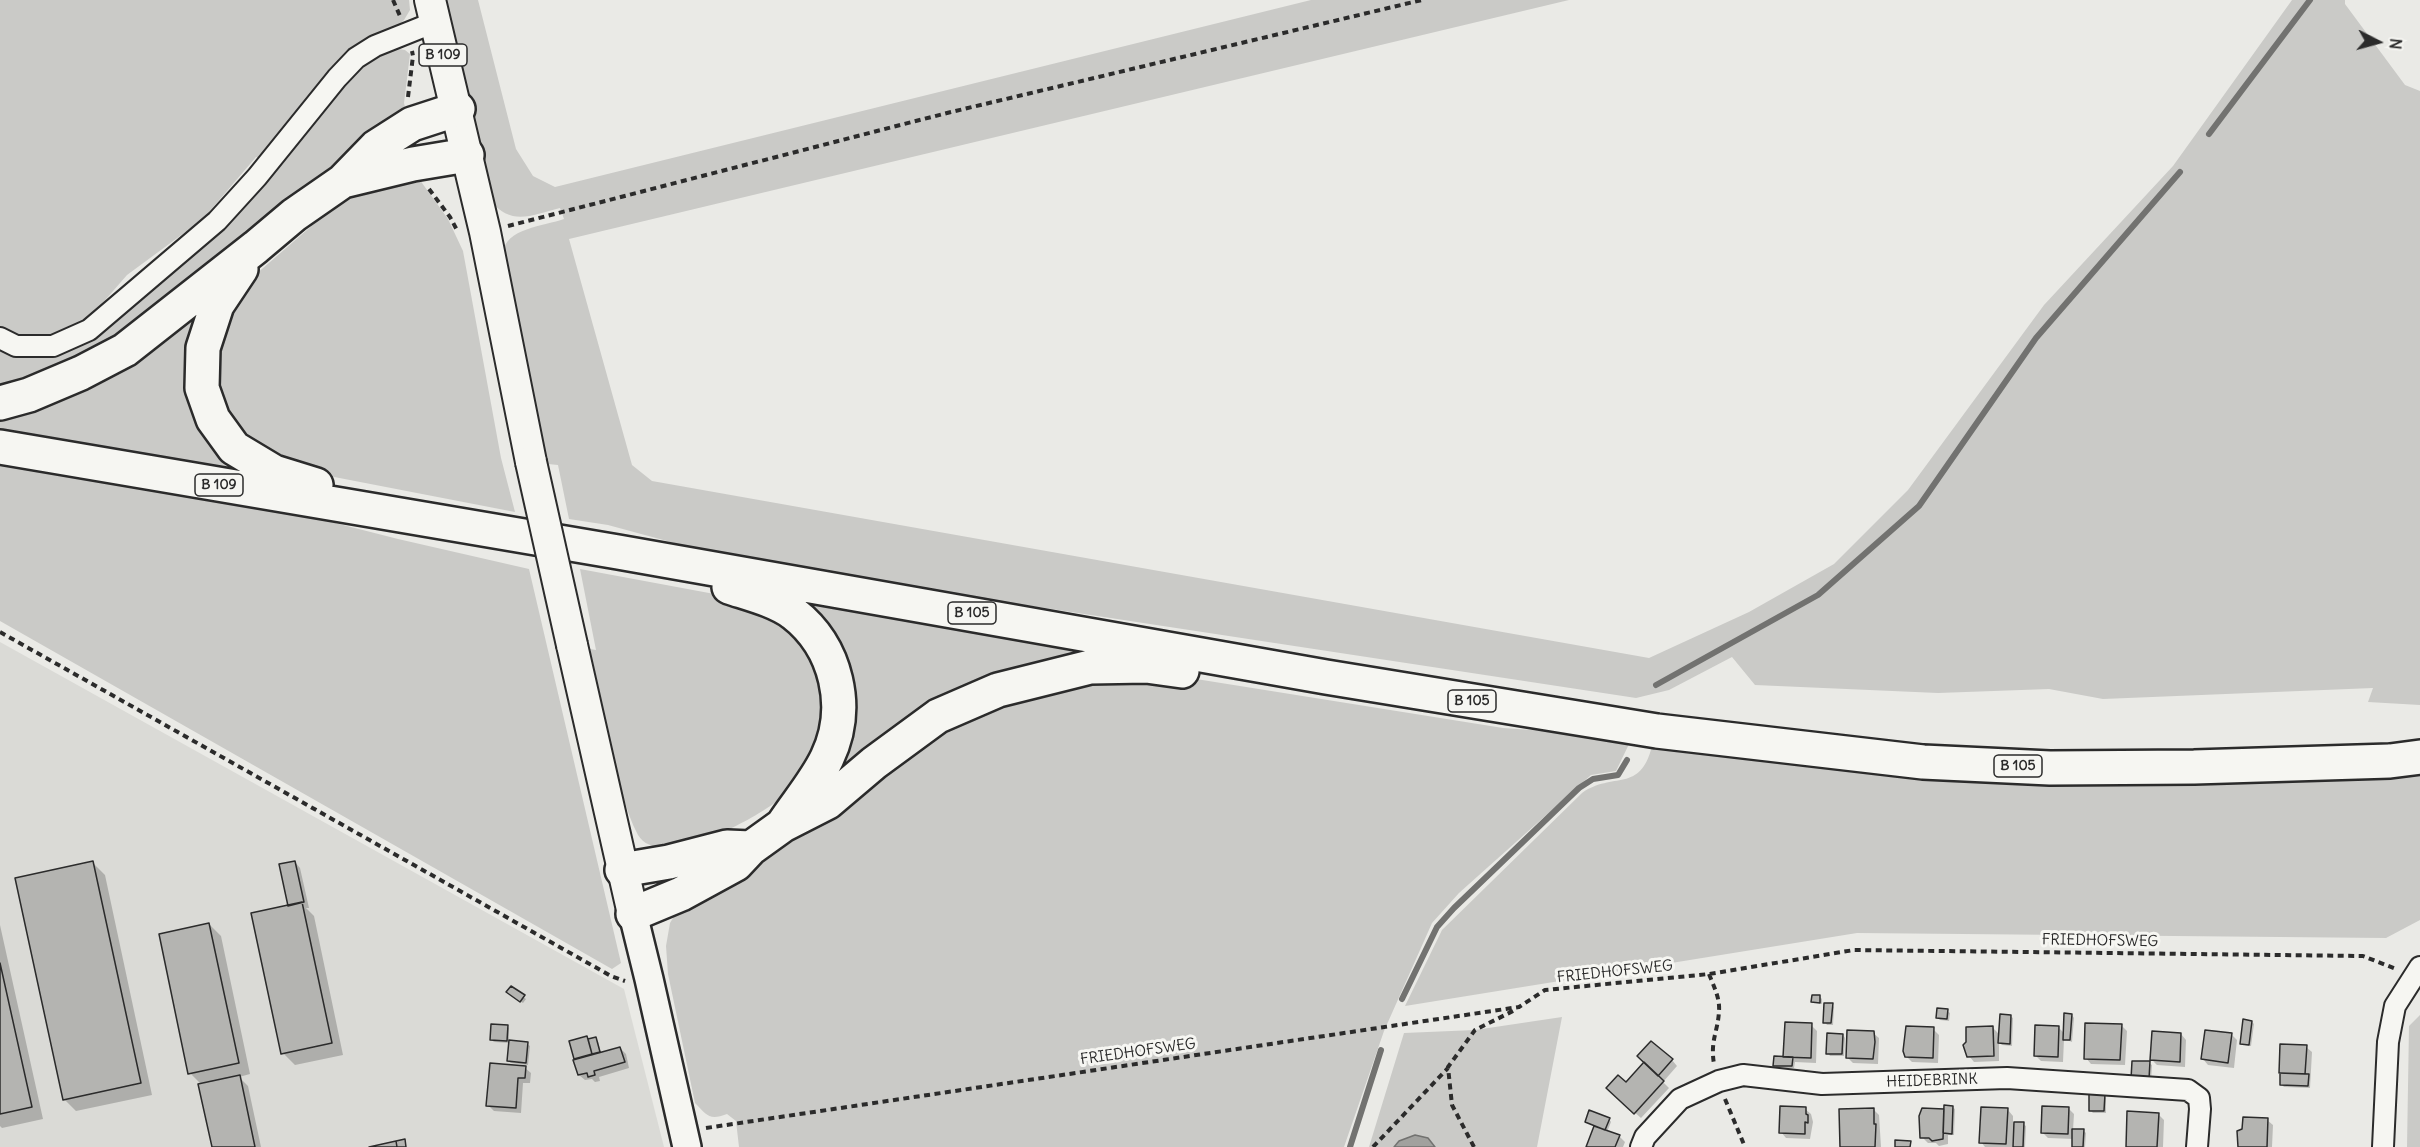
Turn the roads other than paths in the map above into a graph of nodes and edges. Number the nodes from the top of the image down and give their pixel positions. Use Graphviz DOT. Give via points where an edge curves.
graph roads {
  1 [pos="433,11"];
  2 [pos="458,109"];
  3 [pos="467,155"];
  4 [pos="344,181"];
  5 [pos="256,248"];
  6 [pos="0,338"];
  7 [pos="0,403"];
  8 [pos="0,447"];
  9 [pos="438,523"];
  10 [pos="618,552"];
  11 [pos="1326,676"];
  12 [pos="2420,757"];
  13 [pos="783,825"];
  14 [pos="751,848"];
  15 [pos="622,870"];
  16 [pos="633,914"];
  17 [pos="2416,971"];
  18 [pos="685,1139"];
  19 [pos="1641,1147"];
  20 [pos="2197,1147"];
  21 [pos="2383,1147"];
  1 -- 2 [label="main road, B 109"];
  1 -- 6 [label="street" via="405,33 356,58 217,221 88,330 53,346 16,346"];
  2 -- 3 [label="main road, B 109"];
  2 -- 4 [label="highway" via="412,124 376,147"];
  3 -- 4 [label="highway"];
  3 -- 15 [label="main road, B 109, bridge" via="473,234 531,462"];
  4 -- 5 [label="highway" via="294,215"];
  5 -- 7 [label="highway" via="124,350 81,374 29,396"];
  5 -- 9 [label="highway" via="217,306 203,348 202,388 213,419 234,448 274,472"];
  8 -- 9 [label="highway, B 109"];
  9 -- 10 [label="highway, B 109"];
  10 -- 11 [label="highway, B 105"];
  10 -- 13 [label="highway" via="767,599 791,612 823,646 838,693 835,737 827,758"];
  11 -- 12 [label="highway, B 105" via="1658,731 1923,762 2050,768 2172,767"];
  11 -- 13 [label="highway" via="1285,686 1146,666 1090,667 998,690 938,716 828,802"];
  13 -- 14 [label="highway"];
  14 -- 15 [label="highway" via="727,847"];
  14 -- 16 [label="highway" via="736,864"];
  15 -- 16 [label="main road, B 109"];
  16 -- 18 [label="main road"];
  17 -- 21 [label="street" via="2395,1006 2388,1042"];
  19 -- 20 [label="street, HEIDEBRINK" via="1645,1137 1680,1099 1719,1081 1743,1076 1822,1084 2007,1078 2188,1090 2199,1098"];
}
